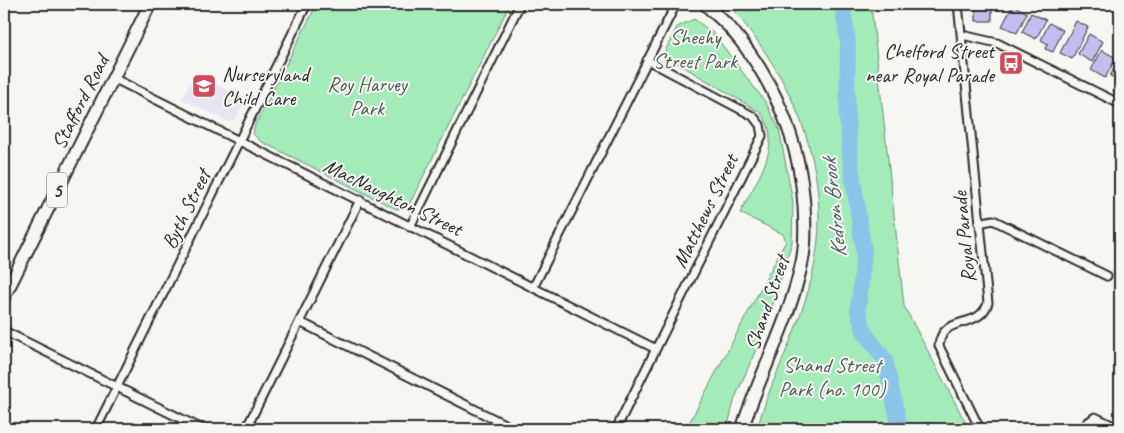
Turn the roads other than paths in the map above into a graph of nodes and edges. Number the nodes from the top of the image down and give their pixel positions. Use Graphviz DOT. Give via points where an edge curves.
graph roads {
  1 [pos="150,4"];
  2 [pos="307,4"];
  3 [pos="520,4"];
  4 [pos="676,4"];
  5 [pos="706,4"];
  6 [pos="958,4"];
  7 [pos="962,35"];
  8 [pos="647,60"];
  9 [pos="113,78"];
  10 [pos="1120,104"];
  11 [pos="239,141"];
  12 [pos="360,200"];
  13 [pos="979,222"];
  14 [pos="410,227"];
  15 [pos="1107,276"];
  16 [pos="534,286"];
  17 [pos="4,297"];
  18 [pos="300,322"];
  19 [pos="4,331"];
  20 [pos="656,349"];
  21 [pos="117,387"];
  22 [pos="96,429"];
  23 [pos="202,429"];
  24 [pos="246,429"];
  25 [pos="514,429"];
  26 [pos="616,429"];
  27 [pos="742,429"];
  28 [pos="980,429"];
  29 [pos="1085,429"];
  30 [pos="1120,429"];
  1 -- 9 [label="main road, Stafford Road / 5"];
  2 -- 11 [label="street, Byth Street"];
  3 -- 14 [label="street"];
  4 -- 8 [label="street"];
  5 -- 27 [label="main road, Shand Street" via="732,30 773,91 793,138 802,176 805,221 802,262 784,323"];
  6 -- 7 [label="street, Royal Parade"];
  7 -- 10 [label="street" via="997,43"];
  7 -- 13 [label="street, Royal Parade"];
  8 -- 16 [label="street"];
  8 -- 20 [label="street, Matthews Street" via="753,116 760,125 762,136"];
  9 -- 11 [label="street, MacNaughton Street"];
  9 -- 17 [label="main road, Stafford Road / 5"];
  11 -- 12 [label="street, MacNaughton Street"];
  11 -- 21 [label="street, Byth Street"];
  12 -- 14 [label="street, MacNaughton Street"];
  12 -- 18 [label="street"];
  13 -- 15 [label="street" via="993,220"];
  13 -- 28 [label="street, Royal Parade" via="988,303 979,317 948,328 943,333 940,346"];
  14 -- 16 [label="street, MacNaughton Street"];
  16 -- 20 [label="street, MacNaughton Street"];
  18 -- 24 [label="street"];
  18 -- 25 [label="street"];
  19 -- 21 [label="street"];
  20 -- 26 [label="street, Matthews Street"];
  21 -- 22 [label="street, Byth Street"];
  21 -- 23 [label="street"];
  29 -- 30 [label="street" via="1095,417"];
}
